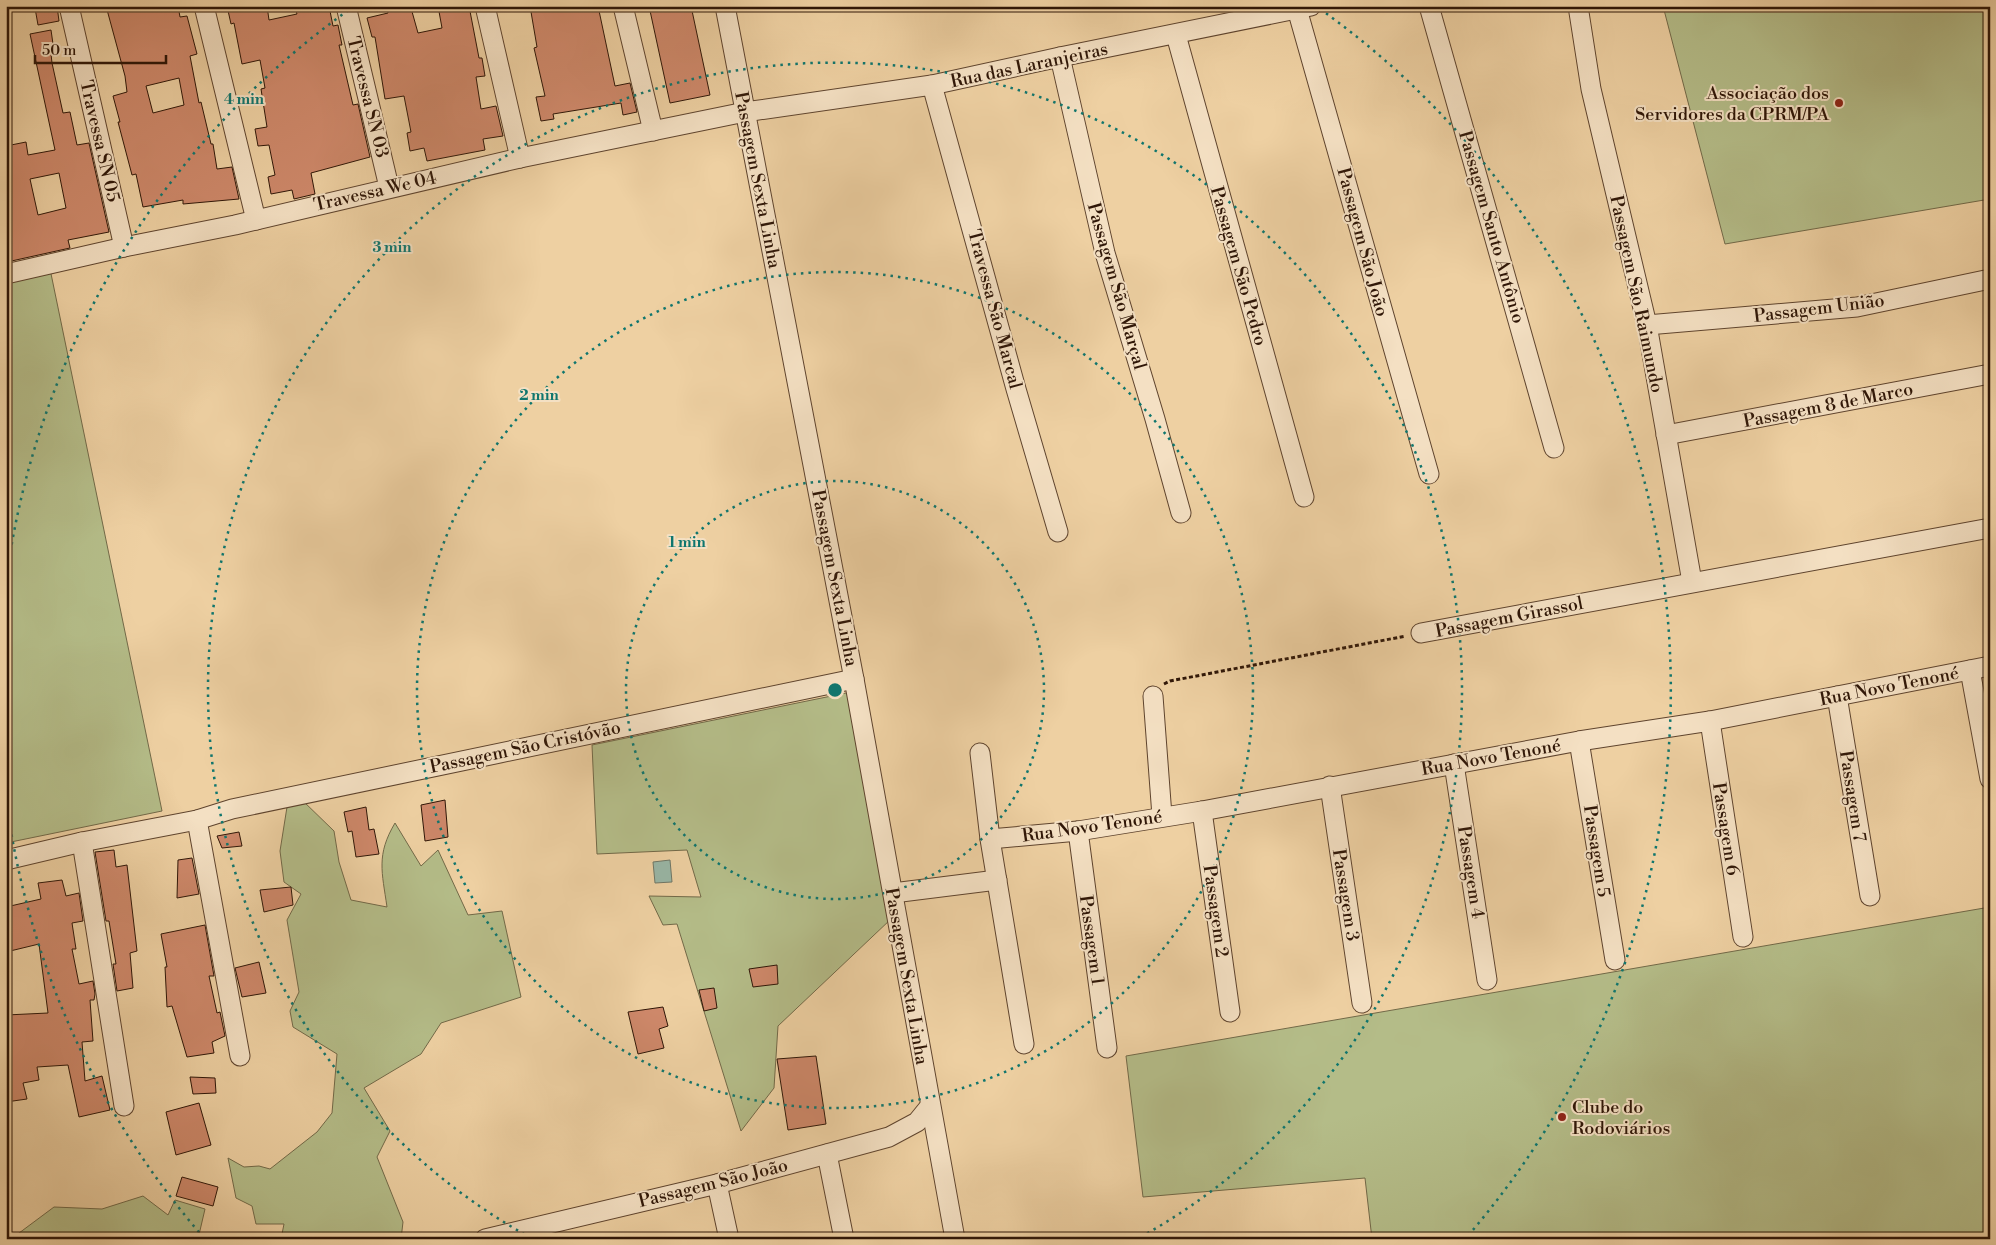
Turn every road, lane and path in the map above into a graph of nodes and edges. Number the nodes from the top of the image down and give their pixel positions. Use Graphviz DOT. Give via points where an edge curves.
graph roads {
  1 [pos="69,6"];
  2 [pos="204,6"];
  3 [pos="346,6"];
  4 [pos="485,6"];
  5 [pos="624,6"];
  6 [pos="725,6"];
  7 [pos="1429,6"];
  8 [pos="1578,6"];
  9 [pos="1304,8"];
  10 [pos="1176,35"];
  11 [pos="1060,57"];
  12 [pos="932,85"];
  13 [pos="745,112"];
  14 [pos="653,131"];
  15 [pos="520,158"];
  16 [pos="389,187"];
  17 [pos="256,220"];
  18 [pos="124,247"];
  19 [pos="6,274"];
  20 [pos="1990,279"];
  21 [pos="1647,325"];
  22 [pos="1990,374"];
  23 [pos="1666,435"];
  24 [pos="1554,448"];
  25 [pos="1429,474"];
  26 [pos="1304,497"];
  27 [pos="1181,513"];
  28 [pos="1990,528"];
  29 [pos="1058,532"];
  30 [pos="1692,582"];
  31 [pos="1421,633"];
  32 [pos="1990,666"];
  33 [pos="1970,670"];
  34 [pos="854,679"];
  35 [pos="1153,696"];
  36 [pos="1837,696"];
  37 [pos="1710,720"];
  38 [pos="1579,742"];
  39 [pos="980,753"];
  40 [pos="1454,764"];
  41 [pos="1990,779"];
  42 [pos="1330,786"];
  43 [pos="1202,811"];
  44 [pos="1162,816"];
  45 [pos="198,820"];
  46 [pos="1078,831"];
  47 [pos="990,839"];
  48 [pos="82,842"];
  49 [pos="6,860"];
  50 [pos="997,880"];
  51 [pos="893,893"];
  52 [pos="1870,896"];
  53 [pos="1743,937"];
  54 [pos="1615,960"];
  55 [pos="1487,980"];
  56 [pos="1362,1003"];
  57 [pos="1230,1012"];
  58 [pos="1024,1044"];
  59 [pos="1107,1048"];
  60 [pos="240,1056"];
  61 [pos="124,1106"];
  62 [pos="930,1106"];
  63 [pos="827,1154"];
  64 [pos="717,1184"];
  65 [pos="485,1239"];
  66 [pos="729,1239"];
  67 [pos="844,1239"];
  68 [pos="955,1239"];
  1 -- 18 [label="street, Travessa SN 05"];
  2 -- 17 [label="street"];
  3 -- 16 [label="street, Travessa SN 03"];
  4 -- 15 [label="street"];
  5 -- 14 [label="street"];
  6 -- 13 [label="street, Passagem Sexta Linha"];
  7 -- 24 [label="street, Passagem Santo Antônio"];
  8 -- 21 [label="street, Passagem São Raimundo" via="1593,98"];
  9 -- 10 [label="street, Rua das Laranjeiras"];
  9 -- 25 [label="street, Passagem São João"];
  10 -- 11 [label="street, Rua das Laranjeiras"];
  10 -- 26 [label="street, Passagem São Pedro"];
  11 -- 12 [label="street, Rua das Laranjeiras"];
  11 -- 27 [label="street, Passagem São Marçal" via="1105,253"];
  12 -- 13 [label="street, Rua das Laranjeiras"];
  12 -- 29 [label="street, Travessa São Marcal"];
  13 -- 14 [label="street, Travessa We 04"];
  13 -- 34 [label="street, Passagem Sexta Linha"];
  14 -- 15 [label="street, Travessa We 04"];
  15 -- 16 [label="street, Travessa We 04"];
  16 -- 17 [label="street, Travessa We 04"];
  17 -- 18 [label="street, Travessa We 04"];
  18 -- 19 [label="street, Travessa We 04"];
  20 -- 21 [label="street, Passagem União" via="1857,307"];
  21 -- 23 [label="street, Passagem São Raimundo"];
  22 -- 23 [label="street, Passagem 8 de Marco"];
  23 -- 30 [label="street, Passagem São Raimundo"];
  28 -- 30 [label="street, Passagem Girassol"];
  30 -- 31 [label="street, Passagem Girassol"];
  31 -- 35 [label="path, Passagem Girassol" via="1170,681 1158,688"];
  32 -- 33 [label="street, Rua Novo Tenoné"];
  33 -- 36 [label="street, Rua Novo Tenoné"];
  33 -- 41 [label="street"];
  34 -- 45 [label="street, Passagem São Cristóvão" via="232,809"];
  34 -- 51 [label="street, Passagem Sexta Linha"];
  35 -- 44 [label="street"];
  36 -- 37 [label="street, Rua Novo Tenoné"];
  36 -- 52 [label="street, Passagem 7"];
  37 -- 38 [label="street, Rua Novo Tenoné"];
  37 -- 53 [label="street, Passagem 6"];
  38 -- 40 [label="street, Rua Novo Tenoné"];
  38 -- 54 [label="street, Passagem 5"];
  39 -- 47 [label="street"];
  40 -- 42 [label="street, Rua Novo Tenoné"];
  40 -- 55 [label="street, Passagem 4"];
  42 -- 43 [label="street, Rua Novo Tenoné"];
  42 -- 56 [label="street, Passagem 3"];
  43 -- 44 [label="street, Rua Novo Tenoné"];
  43 -- 57 [label="street, Passagem 2"];
  44 -- 46 [label="street, Rua Novo Tenoné"];
  45 -- 48 [label="street, Passagem São Cristóvão"];
  45 -- 60 [label="street"];
  46 -- 47 [label="street, Rua Novo Tenoné"];
  46 -- 59 [label="street, Passagem 1"];
  47 -- 50 [label="street"];
  48 -- 49 [label="street, Passagem São Cristóvão"];
  48 -- 61 [label="street"];
  50 -- 51 [label="street"];
  50 -- 58 [label="street"];
  51 -- 62 [label="street, Passagem Sexta Linha"];
  62 -- 63 [label="street, Passagem São João" via="917,1122 889,1137"];
  62 -- 68 [label="street, Passagem Sexta Linha"];
  63 -- 64 [label="street, Passagem São João"];
  63 -- 67 [label="street"];
  64 -- 65 [label="street, Passagem São João"];
  64 -- 66 [label="street"];
}
